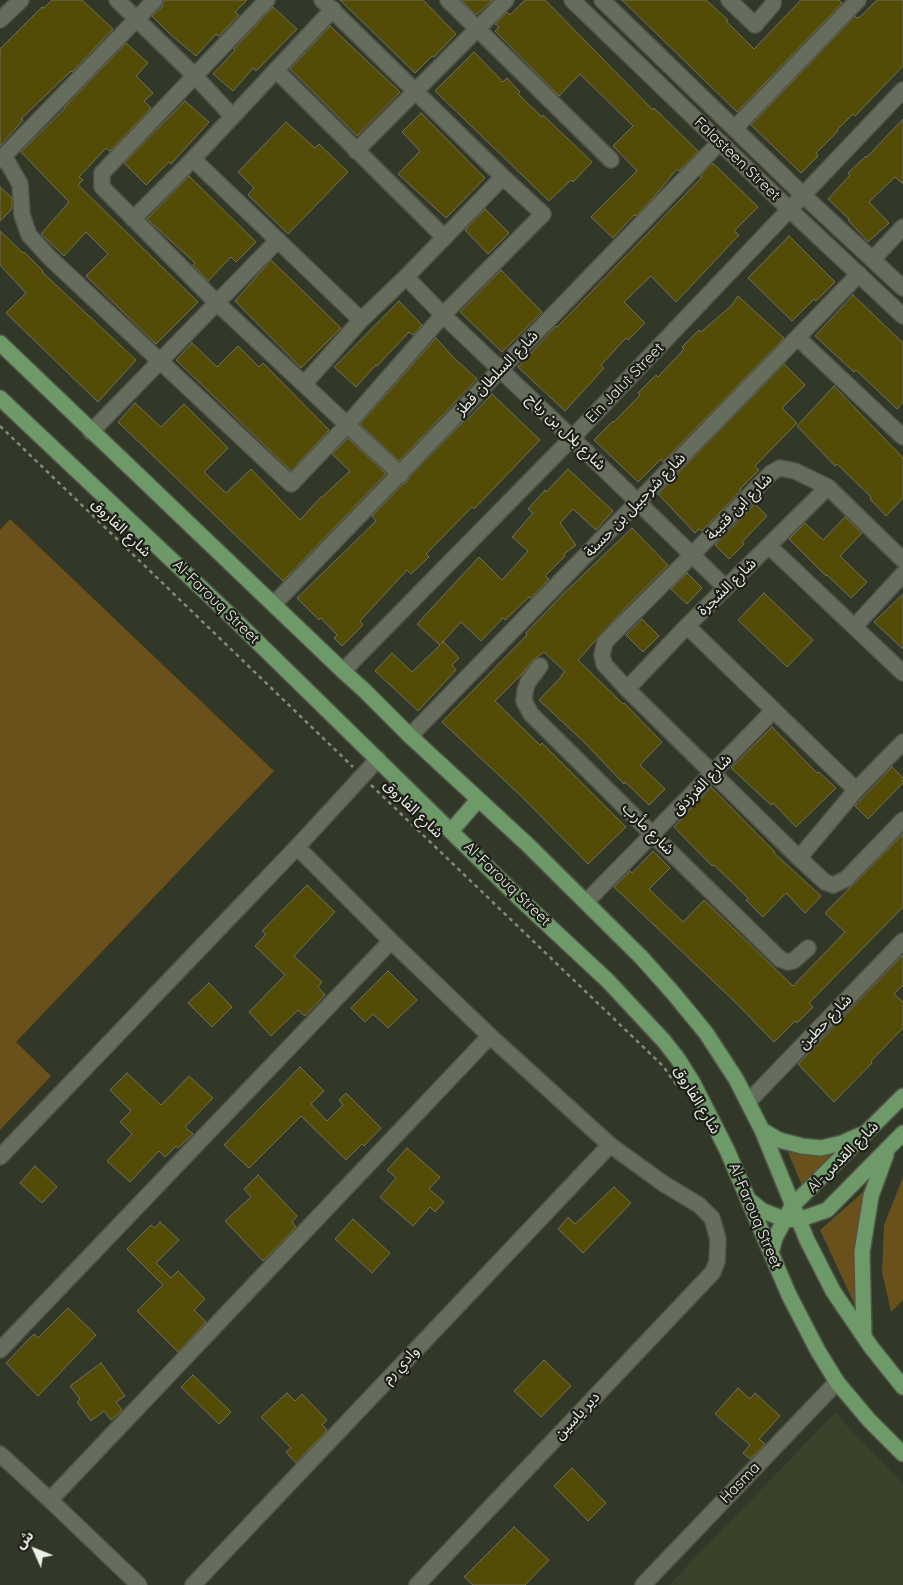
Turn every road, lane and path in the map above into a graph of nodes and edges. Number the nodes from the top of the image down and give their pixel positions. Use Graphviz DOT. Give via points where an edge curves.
graph roads {
  1 [pos="21,0"];
  2 [pos="118,0"];
  3 [pos="155,0"];
  4 [pos="267,0"];
  5 [pos="448,0"];
  6 [pos="506,0"];
  7 [pos="572,0"];
  8 [pos="602,0"];
  9 [pos="729,0"];
  10 [pos="773,0"];
  11 [pos="858,0"];
  12 [pos="327,5"];
  13 [pos="0,20"];
  14 [pos="137,20"];
  15 [pos="478,29"];
  16 [pos="276,70"];
  17 [pos="194,75"];
  18 [pos="903,90"];
  19 [pos="416,92"];
  20 [pos="232,116"];
  21 [pos="736,128"];
  22 [pos="720,142"];
  23 [pos="356,151"];
  24 [pos="2,158"];
  25 [pos="193,159"];
  26 [pos="611,160"];
  27 [pos="503,177"];
  28 [pos="803,195"];
  29 [pos="790,210"];
  30 [pos="133,219"];
  31 [pos="903,227"];
  32 [pos="444,237"];
  33 [pos="278,240"];
  34 [pos="873,259"];
  35 [pos="859,274"];
  36 [pos="406,277"];
  37 [pos="903,288"];
  38 [pos="217,303"];
  39 [pos="443,315"];
  40 [pos="903,316"];
  41 [pos="361,320"];
  42 [pos="798,338"];
  43 [pos="0,343"];
  44 [pos="160,361"];
  45 [pos="501,370"];
  46 [pos="304,383"];
  47 [pos="0,398"];
  48 [pos="346,425"];
  49 [pos="0,426"];
  50 [pos="91,432"];
  51 [pos="903,437"];
  52 [pos="572,438"];
  53 [pos="401,474"];
  54 [pos="828,487"];
  55 [pos="638,502"];
  56 [pos="769,546"];
  57 [pos="692,556"];
  58 [pos="903,560"];
  59 [pos="903,574"];
  60 [pos="726,588"];
  61 [pos="274,604"];
  62 [pos="687,626"];
  63 [pos="855,626"];
  64 [pos="540,666"];
  65 [pos="343,671"];
  66 [pos="903,673"];
  67 [pos="627,689"];
  68 [pos="774,710"];
  69 [pos="410,736"];
  70 [pos="900,752"];
  71 [pos="378,759"];
  72 [pos="714,773"];
  73 [pos="362,776"];
  74 [pos="856,790"];
  75 [pos="478,800"];
  76 [pos="903,820"];
  77 [pos="451,831"];
  78 [pos="653,836"];
  79 [pos="296,847"];
  80 [pos="799,858"];
  81 [pos="586,902"];
  82 [pos="391,941"];
  83 [pos="903,941"];
  84 [pos="808,948"];
  85 [pos="490,1036"];
  86 [pos="678,1087"];
  87 [pos="903,1096"];
  88 [pos="748,1102"];
  89 [pos="762,1130"];
  90 [pos="869,1131"];
  91 [pos="903,1133"];
  92 [pos="610,1146"];
  93 [pos="889,1148"];
  94 [pos="0,1157"];
  95 [pos="747,1198"];
  96 [pos="792,1215"];
  97 [pos="770,1253"];
  98 [pos="864,1337"];
  99 [pos="0,1350"];
  100 [pos="837,1382"];
  101 [pos="903,1386"];
  102 [pos="0,1454"];
  103 [pos="903,1454"];
  104 [pos="50,1500"];
  105 [pos="139,1585"];
  106 [pos="193,1585"];
  107 [pos="417,1585"];
  108 [pos="643,1585"];
  1 -- 13 [label="street"];
  2 -- 14 [label="street"];
  3 -- 14 [label="street"];
  4 -- 17 [label="street"];
  5 -- 15 [label="street"];
  6 -- 15 [label="street"];
  7 -- 22 [label="street, Falasteen Street"];
  8 -- 21 [label="street, Falasteen Street"];
  9 -- 10 [label="street" via="754,25"];
  11 -- 21 [label="street"];
  12 -- 16 [label="street"];
  12 -- 19 [label="street"];
  14 -- 17 [label="street"];
  14 -- 24 [label="street"];
  15 -- 19 [label="street"];
  15 -- 26 [label="street"];
  16 -- 20 [label="street"];
  16 -- 23 [label="street"];
  17 -- 20 [label="street"];
  17 -- 30 [label="street" via="102,173 102,187"];
  18 -- 28 [label="street, Ein Jalut Street"];
  19 -- 23 [label="street"];
  19 -- 27 [label="street"];
  20 -- 25 [label="street"];
  21 -- 28 [label="street, Falasteen Street"];
  22 -- 29 [label="street, Falasteen Street"];
  22 -- 45 [label="street, شارع السلطان قطز"];
  23 -- 32 [label="street"];
  24 -- 44 [label="street" via="20,184 22,215 29,235"];
  25 -- 30 [label="street"];
  25 -- 33 [label="street"];
  27 -- 32 [label="street"];
  27 -- 39 [label="street" via="543,214"];
  28 -- 29 [label="street, Ein Jalut Street"];
  28 -- 34 [label="street, Falasteen Street"];
  29 -- 35 [label="street, Falasteen Street"];
  29 -- 52 [label="street, Ein Jalut Street"];
  30 -- 38 [label="street"];
  31 -- 34 [label="street"];
  32 -- 36 [label="street"];
  33 -- 38 [label="street"];
  33 -- 41 [label="street"];
  34 -- 37 [label="street, Falasteen Street"];
  35 -- 40 [label="street, Falasteen Street"];
  35 -- 42 [label="street, شارع شرحبيل بن حسنة"];
  36 -- 39 [label="street, شارع بلال بن رباح"];
  36 -- 41 [label="street"];
  38 -- 44 [label="street"];
  38 -- 46 [label="street"];
  39 -- 45 [label="street, شارع بلال بن رباح"];
  39 -- 48 [label="street"];
  41 -- 46 [label="street"];
  42 -- 51 [label="street"];
  42 -- 55 [label="street, شارع شرحبيل بن حسنة"];
  43 -- 50 [label="main road"];
  44 -- 48 [label="street" via="291,484"];
  44 -- 50 [label="street"];
  45 -- 52 [label="street, شارع بلال بن رباح"];
  45 -- 53 [label="street, شارع السلطان قطز"];
  46 -- 48 [label="street"];
  47 -- 71 [label="main road, Al-Farouq Street"];
  48 -- 53 [label="street"];
  49 -- 73 [label="path, شارع الفاروق"];
  50 -- 61 [label="main road"];
  52 -- 55 [label="street, شارع بلال بن رباح"];
  52 -- 65 [label="street, Ein Jalut Street"];
  53 -- 61 [label="street, شارع السلطان قطز"];
  54 -- 56 [label="street, شارع الشجرة"];
  54 -- 57 [label="street, شارع ابن قتيبة" via="795,471 780,468 771,473"];
  54 -- 58 [label="street, شارع ابن قتيبة"];
  55 -- 57 [label="street, شارع بلال بن رباح"];
  55 -- 69 [label="street, شارع شرحبيل بن حسنة"];
  56 -- 60 [label="street, شارع الشجرة"];
  56 -- 63 [label="street"];
  57 -- 60 [label="street, شارع بلال بن رباح"];
  57 -- 67 [label="street, شارع ابن قتيبة" via="605,642 604,664"];
  59 -- 63 [label="street"];
  60 -- 62 [label="street, شارع الشجرة"];
  61 -- 65 [label="main road"];
  62 -- 67 [label="street, شارع الشجرة"];
  62 -- 68 [label="street"];
  63 -- 66 [label="street"];
  64 -- 78 [label="street, شارع مأرب" via="525,691 524,701 531,714"];
  65 -- 69 [label="main road"];
  67 -- 72 [label="street"];
  68 -- 72 [label="street, شارع الفرزدق"];
  68 -- 74 [label="street"];
  69 -- 75 [label="main road"];
  70 -- 74 [label="street"];
  71 -- 73 [label="street"];
  71 -- 77 [label="main road, Al-Farouq Street"];
  72 -- 78 [label="street, شارع الفرزدق"];
  72 -- 80 [label="street"];
  73 -- 79 [label="street"];
  73 -- 86 [label="path, شارع الفاروق" via="663,1066"];
  74 -- 80 [label="street"];
  75 -- 77 [label="main road"];
  75 -- 81 [label="main road"];
  76 -- 80 [label="street" via="846,879 833,885 825,882"];
  77 -- 95 [label="main road, Al-Farouq Street" via="608,981 678,1059 693,1083"];
  78 -- 81 [label="street, شارع الفرزدق"];
  78 -- 84 [label="street, شارع مأرب" via="780,959 793,961"];
  79 -- 82 [label="street"];
  79 -- 94 [label="street"];
  81 -- 88 [label="main road" via="642,958 706,1033"];
  82 -- 85 [label="street"];
  82 -- 99 [label="street"];
  83 -- 88 [label="street, شارع حطين"];
  85 -- 92 [label="street"];
  85 -- 104 [label="street"];
  87 -- 90 [label="main road, Al-شارع القدس"];
  88 -- 89 [label="main road"];
  89 -- 90 [label="main road" via="779,1140 821,1148"];
  89 -- 96 [label="main road"];
  90 -- 96 [label="main road, Al-شارع القدس"];
  91 -- 93 [label="main road, Al-شارع القدس"];
  92 -- 106 [label="street, وادي رم"];
  92 -- 107 [label="street, دير ياسين" via="699,1205 712,1218 718,1239 713,1272"];
  93 -- 96 [label="main road, Al-شارع القدس" via="827,1210"];
  93 -- 98 [label="main road" via="871,1196 862,1252"];
  95 -- 96 [label="main road" via="763,1211"];
  95 -- 97 [label="main road, Al-Farouq Street"];
  96 -- 97 [label="main road, Al-شارع القدس" via="775,1238"];
  96 -- 98 [label="main road" via="833,1290"];
  97 -- 100 [label="main road, Al-Farouq Street" via="818,1351"];
  98 -- 101 [label="main road"];
  100 -- 103 [label="main road, Al-Farouq Street"];
  100 -- 108 [label="street, Hasma"];
  102 -- 104 [label="street"];
  104 -- 105 [label="street"];
}
